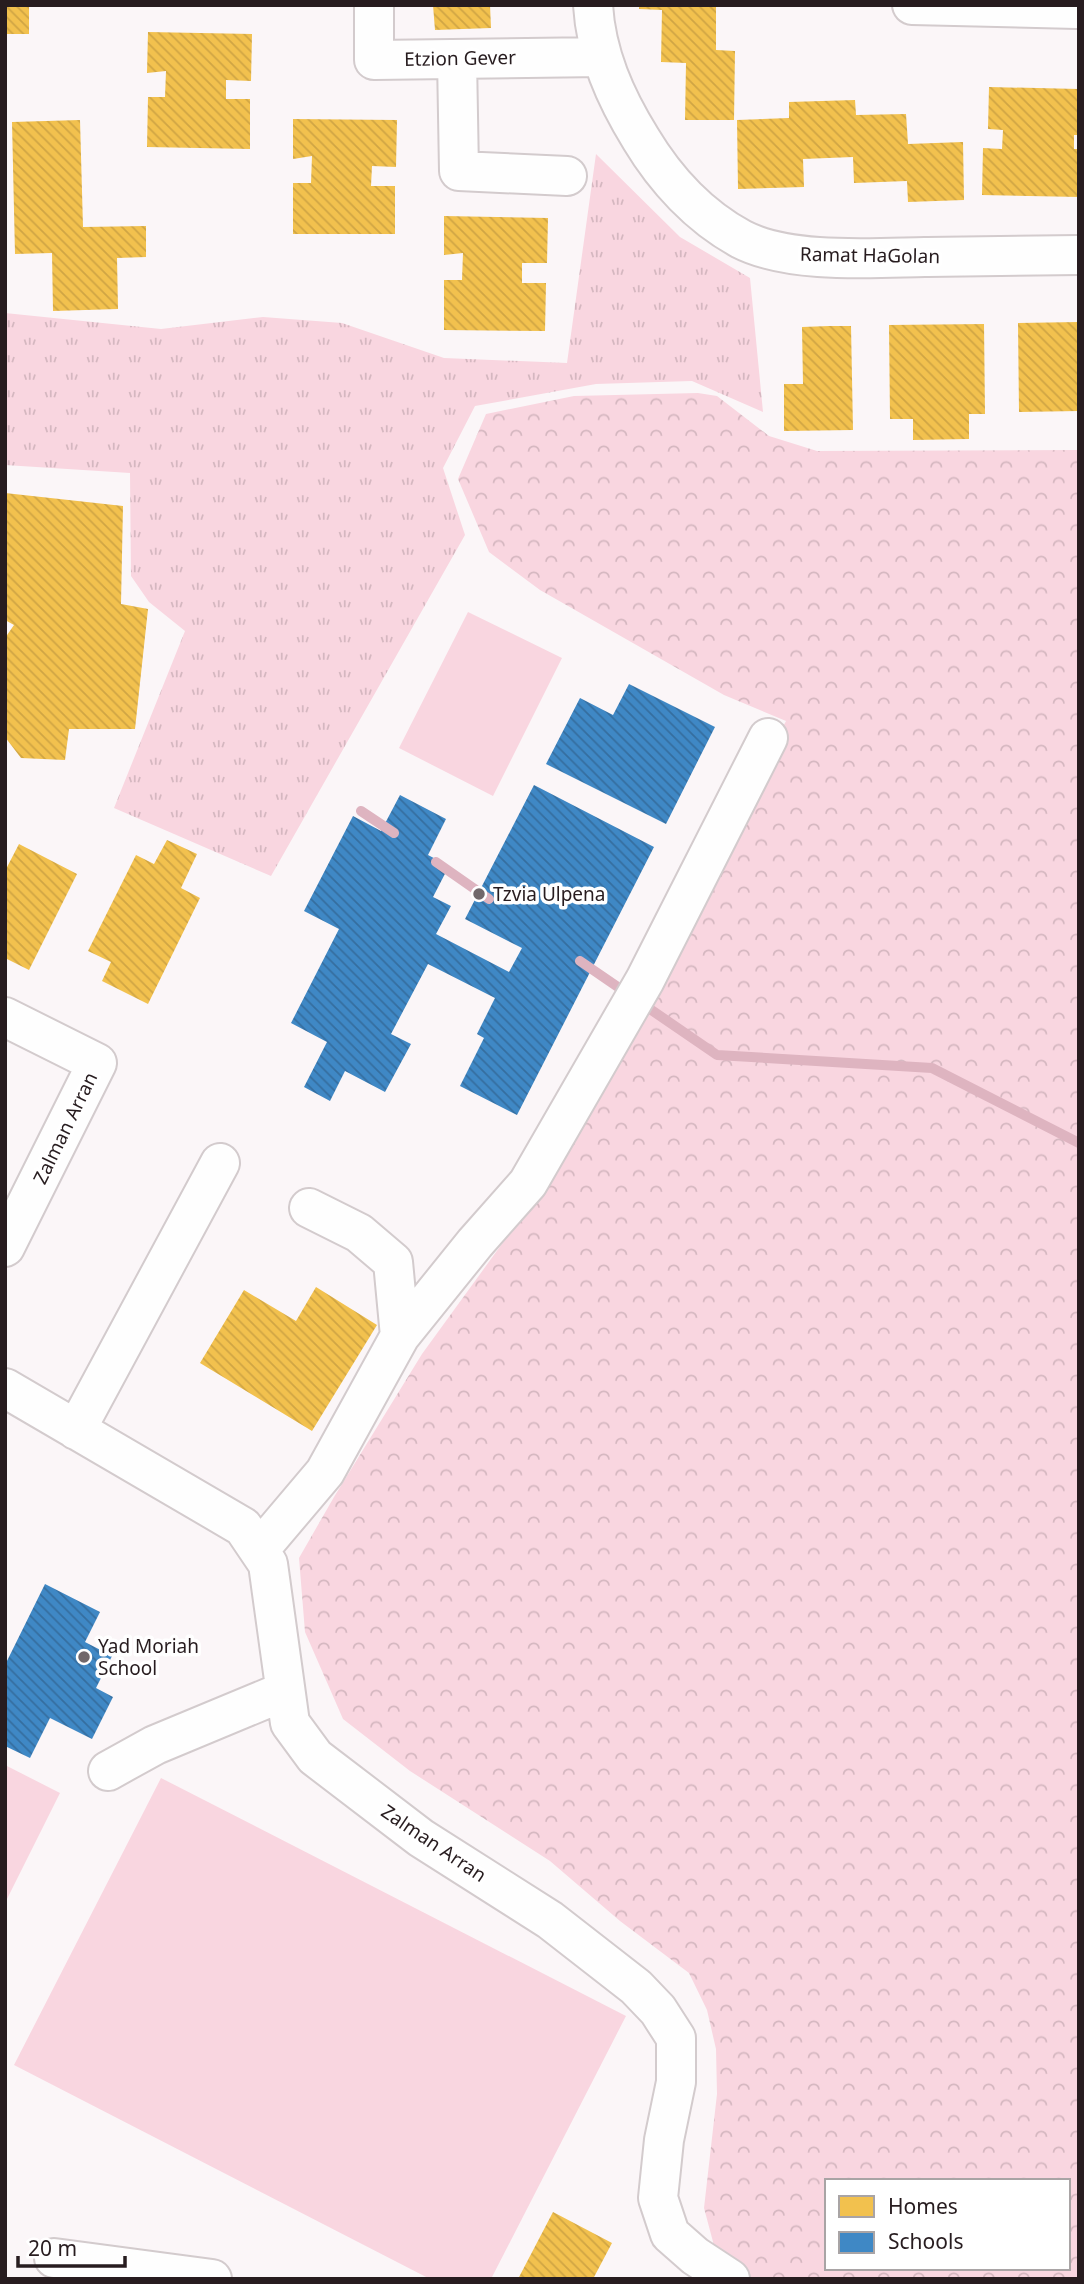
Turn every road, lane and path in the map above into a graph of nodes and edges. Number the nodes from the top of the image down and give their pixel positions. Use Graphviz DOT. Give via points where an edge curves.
graph roads {
  1 [pos="374,5"];
  2 [pos="593,5"];
  3 [pos="912,5"];
  4 [pos="1077,5"];
  5 [pos="601,57"];
  6 [pos="457,58"];
  7 [pos="567,176"];
  8 [pos="1079,255"];
  9 [pos="768,738"];
  10 [pos="5,1017"];
  11 [pos="220,1163"];
  12 [pos="309,1208"];
  13 [pos="5,1247"];
  14 [pos="400,1336"];
  15 [pos="5,1388"];
  16 [pos="76,1430"];
  17 [pos="259,1550"];
  18 [pos="285,1691"];
  19 [pos="108,1771"];
  20 [pos="54,2258"];
  21 [pos="716,2275"];
  22 [pos="212,2279"];
  1 -- 6 [label="street, Etzion Gever" via="374,60"];
  2 -- 5 [label="street, Ramat HaGolan"];
  3 -- 4 [label="street" via="1077,9"];
  5 -- 6 [label="street, Etzion Gever"];
  5 -- 8 [label="street, Ramat HaGolan" via="628,118 657,166 688,200 743,240 777,251 857,258"];
  6 -- 7 [label="street" via="459,171"];
  9 -- 14 [label="street" via="645,980 528,1183"];
  10 -- 13 [label="street, Zalman Arran" via="97,1063"];
  11 -- 16 [label="street"];
  12 -- 14 [label="street" via="359,1233 393,1262"];
  14 -- 17 [label="street" via="325,1472"];
  15 -- 16 [label="street, Zalman Arran"];
  16 -- 17 [label="street, Zalman Arran" via="243,1527"];
  17 -- 18 [label="street, Zalman Arran" via="268,1564"];
  18 -- 19 [label="street" via="155,1745"];
  18 -- 21 [label="street, Zalman Arran" via="290,1723 315,1757 421,1838 550,1920 636,1987 658,2010 677,2038 676,2082 658,2198 670,2234"];
  20 -- 22 [label="street"];
}
